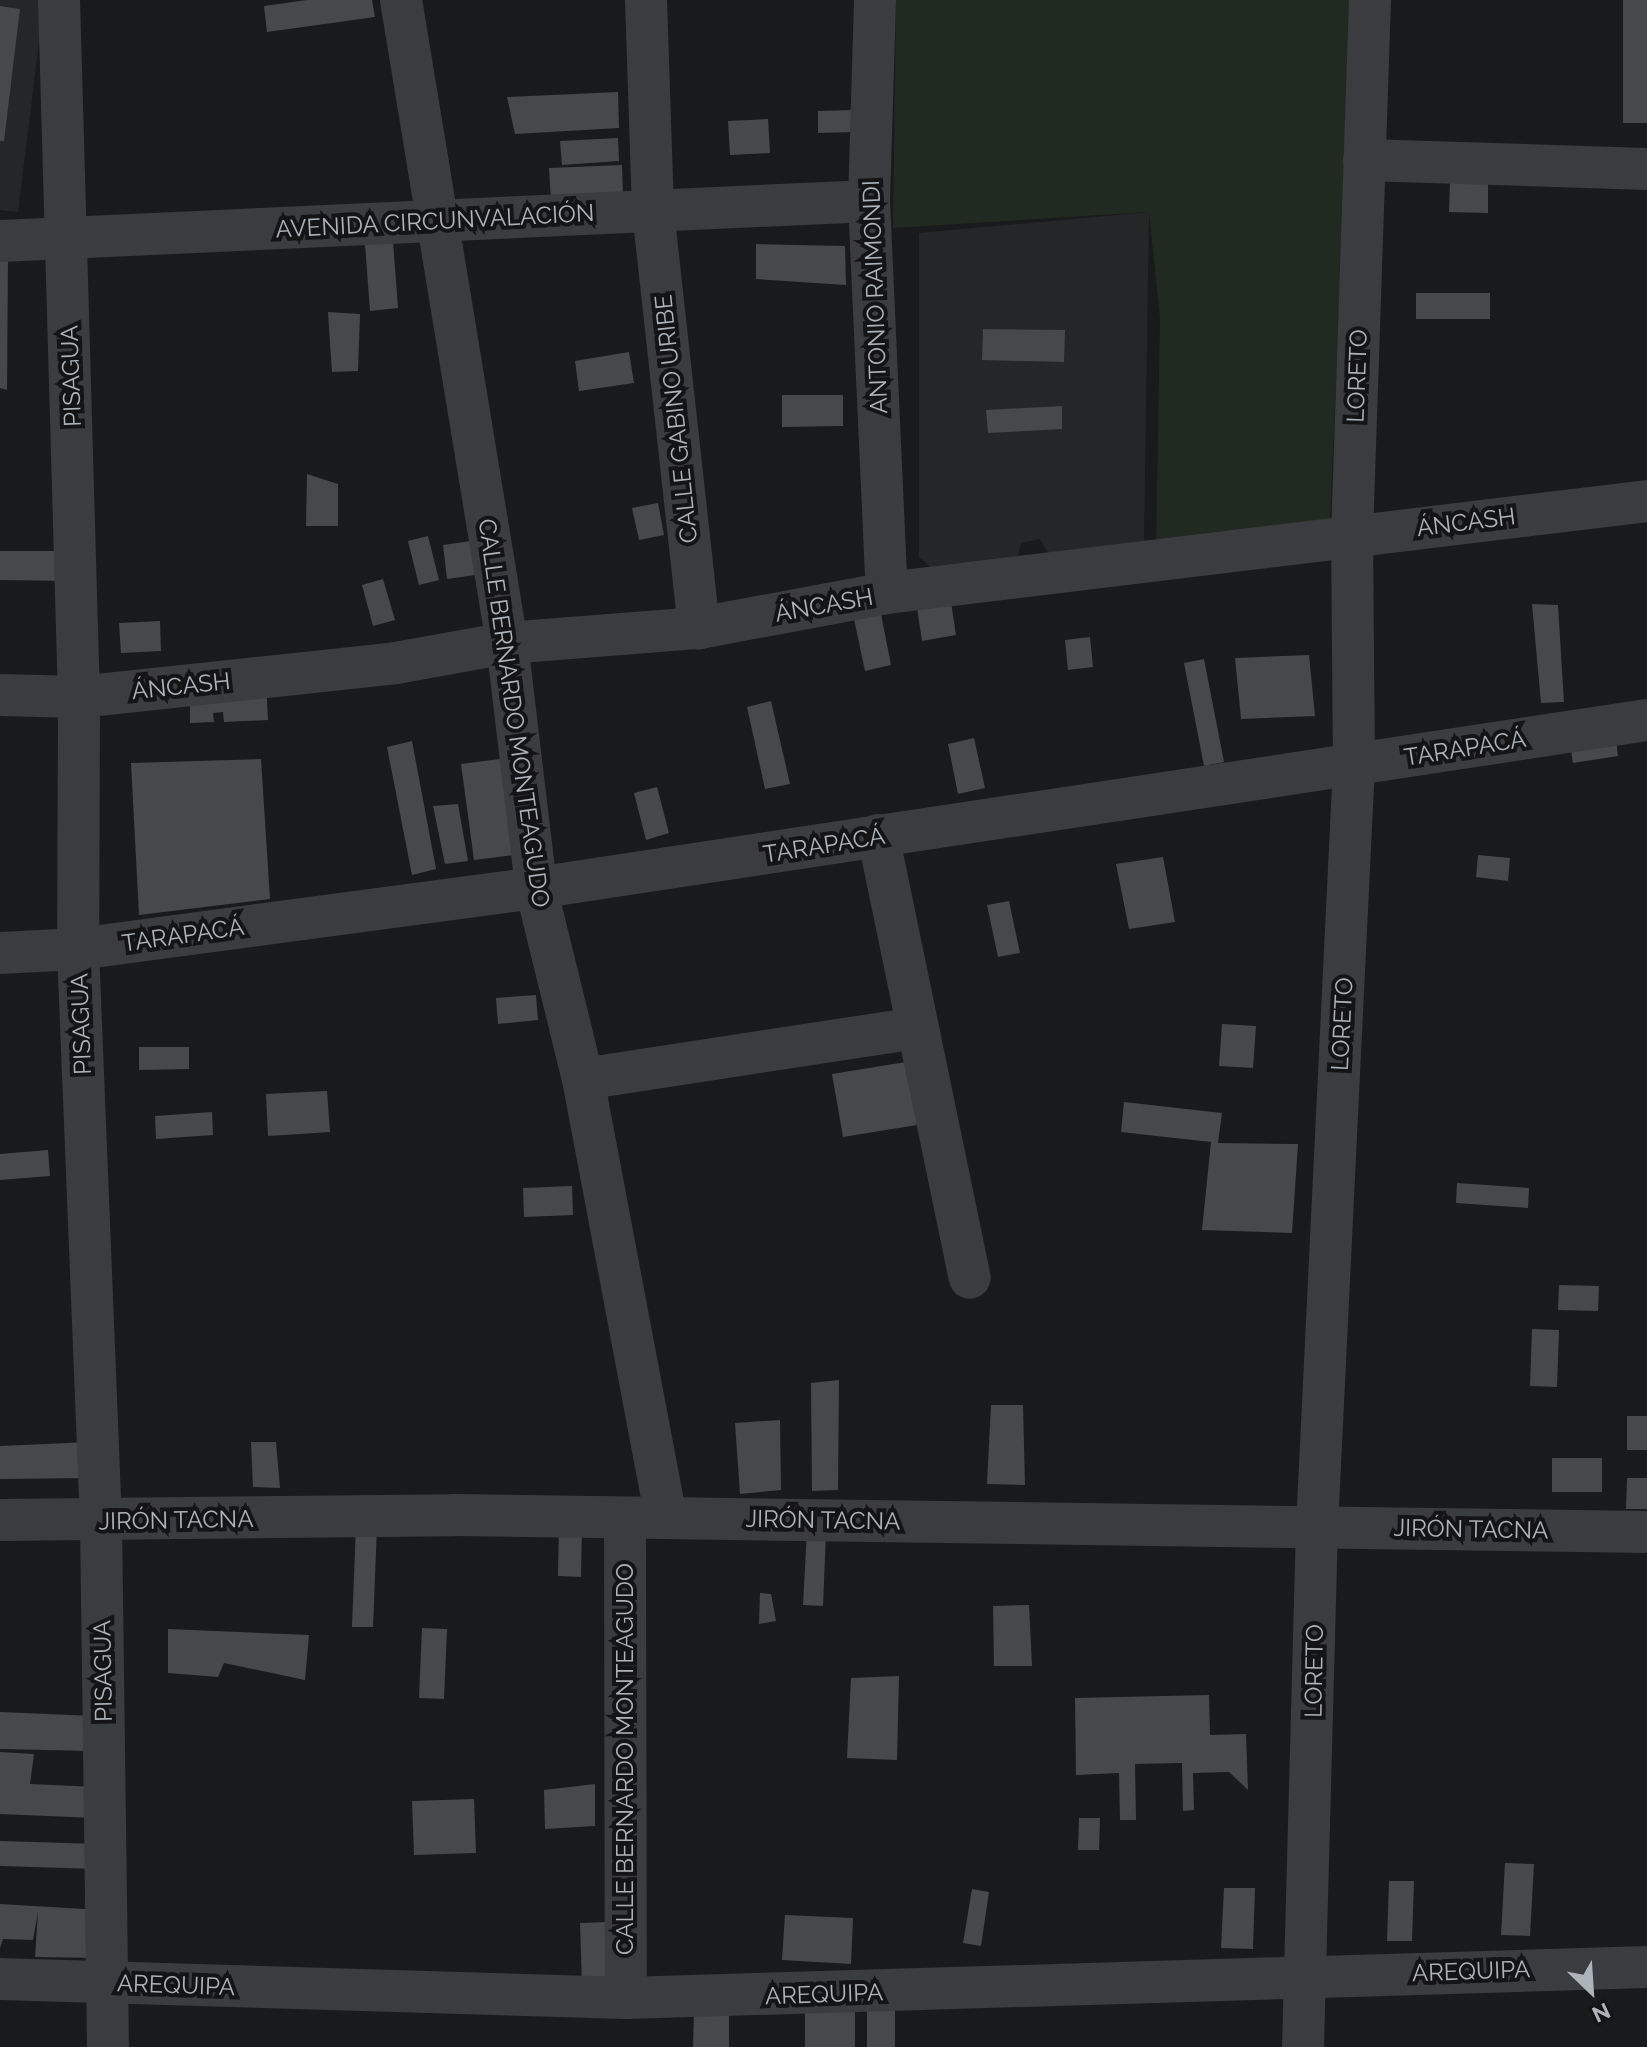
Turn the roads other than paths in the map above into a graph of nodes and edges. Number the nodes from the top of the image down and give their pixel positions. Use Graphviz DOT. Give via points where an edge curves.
graph roads {
  1 [pos="59,0"];
  2 [pos="401,0"];
  3 [pos="646,0"];
  4 [pos="875,0"];
  5 [pos="1370,0"];
  6 [pos="1364,160"];
  7 [pos="1647,169"];
  8 [pos="869,201"];
  9 [pos="653,211"];
  10 [pos="439,222"];
  11 [pos="67,239"];
  12 [pos="0,241"];
  13 [pos="1647,501"];
  14 [pos="1352,535"];
  15 [pos="887,593"];
  16 [pos="699,628"];
  17 [pos="507,643"];
  18 [pos="0,695"];
  19 [pos="79,697"];
  20 [pos="1647,720"];
  21 [pos="1354,765"];
  22 [pos="878,835"];
  23 [pos="536,888"];
  24 [pos="78,949"];
  25 [pos="0,953"];
  26 [pos="915,1028"];
  27 [pos="583,1079"];
  28 [pos="970,1278"];
  29 [pos="645,1518"];
  30 [pos="0,1520"];
  31 [pos="101,1522"];
  32 [pos="1317,1527"];
  33 [pos="1647,1532"];
  34 [pos="1647,1967"];
  35 [pos="1308,1977"];
  36 [pos="0,1979"];
  37 [pos="107,1983"];
  38 [pos="626,1998"];
  39 [pos="108,2047"];
  40 [pos="1303,2047"];
  1 -- 11 [label="street, PISAGUA"];
  2 -- 10 [label="street, CALLE BERNARDO MONTEAGUDO"];
  3 -- 9 [label="street, CALLE GABINO URIBE"];
  4 -- 8 [label="street, ANTONIO RAIMONDI"];
  5 -- 6 [label="street, LORETO"];
  6 -- 7 [label="street"];
  6 -- 14 [label="street, LORETO"];
  8 -- 9 [label="street, AVENIDA CIRCUNVALACIÓN"];
  8 -- 15 [label="street, ANTONIO RAIMONDI"];
  9 -- 10 [label="street, AVENIDA CIRCUNVALACIÓN"];
  9 -- 16 [label="street, CALLE GABINO URIBE"];
  10 -- 11 [label="street, AVENIDA CIRCUNVALACIÓN"];
  10 -- 17 [label="street, CALLE BERNARDO MONTEAGUDO"];
  11 -- 12 [label="street, AVENIDA CIRCUNVALACIÓN"];
  11 -- 19 [label="street, PISAGUA"];
  13 -- 14 [label="street, ÁNCASH"];
  14 -- 15 [label="street, ÁNCASH"];
  14 -- 21 [label="street, LORETO"];
  15 -- 16 [label="street, ÁNCASH"];
  16 -- 17 [label="street, ÁNCASH"];
  17 -- 19 [label="street, ÁNCASH" via="396,663"];
  17 -- 23 [label="street, CALLE BERNARDO MONTEAGUDO"];
  18 -- 19 [label="street, ÁNCASH"];
  19 -- 24 [label="street, PISAGUA"];
  20 -- 21 [label="street, TARAPACÁ"];
  21 -- 22 [label="street, TARAPACÁ"];
  21 -- 32 [label="street, LORETO"];
  22 -- 23 [label="street, TARAPACÁ"];
  22 -- 26 [label="street"];
  23 -- 24 [label="street, TARAPACÁ"];
  23 -- 27 [label="street, CALLE BERNARDO MONTEAGUDO"];
  24 -- 25 [label="street, TARAPACÁ"];
  24 -- 31 [label="street, PISAGUA"];
  26 -- 27 [label="street"];
  26 -- 28 [label="street"];
  27 -- 29 [label="street, CALLE BERNARDO MONTEAGUDO"];
  29 -- 31 [label="street, JIRÓN TACNA" via="454,1515"];
  29 -- 32 [label="street, JIRÓN TACNA"];
  29 -- 38 [label="street, CALLE BERNARDO MONTEAGUDO"];
  30 -- 31 [label="street, JIRÓN TACNA"];
  31 -- 37 [label="street, PISAGUA"];
  32 -- 33 [label="street, JIRÓN TACNA"];
  32 -- 35 [label="street, LORETO"];
  34 -- 35 [label="street, AREQUIPA"];
  35 -- 38 [label="street, AREQUIPA"];
  35 -- 40 [label="street, LORETO"];
  36 -- 37 [label="street, AREQUIPA"];
  37 -- 38 [label="street, AREQUIPA"];
  37 -- 39 [label="street, PISAGUA"];
}
